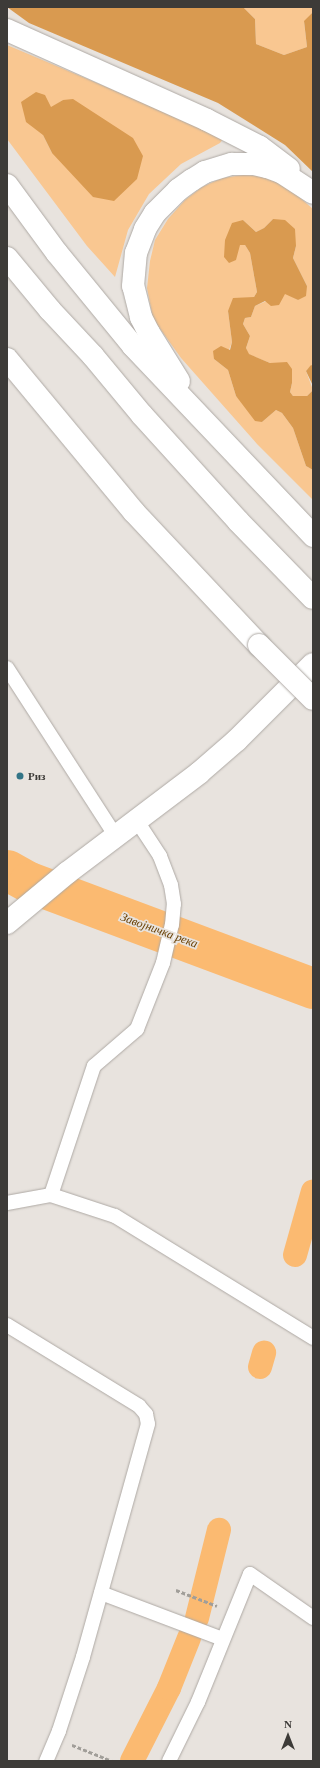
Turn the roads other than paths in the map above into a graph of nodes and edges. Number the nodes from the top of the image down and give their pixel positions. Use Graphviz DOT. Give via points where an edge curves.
graph roads {
  1 [pos="7,30"];
  2 [pos="7,185"];
  3 [pos="313,192"];
  4 [pos="7,258"];
  5 [pos="7,359"];
  6 [pos="206,424"];
  7 [pos="313,536"];
  8 [pos="307,592"];
  9 [pos="313,664"];
  10 [pos="7,668"];
  11 [pos="313,699"];
  12 [pos="137,821"];
  13 [pos="115,835"];
  14 [pos="7,924"];
  15 [pos="51,1195"];
  16 [pos="7,1203"];
  17 [pos="7,1325"];
  18 [pos="313,1338"];
  19 [pos="101,1593"];
  20 [pos="313,1618"];
  21 [pos="223,1639"];
  22 [pos="46,1761"];
  23 [pos="169,1761"];
  1 -- 3 [label="highway" via="157,96 260,147 286,166"];
  2 -- 6 [label="highway" via="57,253 133,346"];
  3 -- 6 [label="highway" via="267,167 232,164 205,172 178,190 155,213 145,229 136,253 133,286 137,302 149,334"];
  4 -- 8 [label="highway" via="142,415 238,521"];
  5 -- 11 [label="highway, bridge" via="134,512"];
  6 -- 7 [label="highway"];
  9 -- 12 [label="highway" via="237,740"];
  10 -- 13 [label="lane"];
  12 -- 13 [label="highway"];
  12 -- 15 [label="lane" via="160,856 171,885 174,904 172,925 163,963 137,1029 94,1066"];
  13 -- 14 [label="highway"];
  15 -- 16 [label="lane"];
  15 -- 18 [label="lane" via="115,1216"];
  17 -- 19 [label="lane" via="139,1406 146,1414 146,1437"];
  19 -- 21 [label="lane"];
  19 -- 22 [label="lane" via="83,1657 56,1739"];
  20 -- 21 [label="lane" via="250,1574"];
  21 -- 23 [label="lane" via="198,1702"];
}
